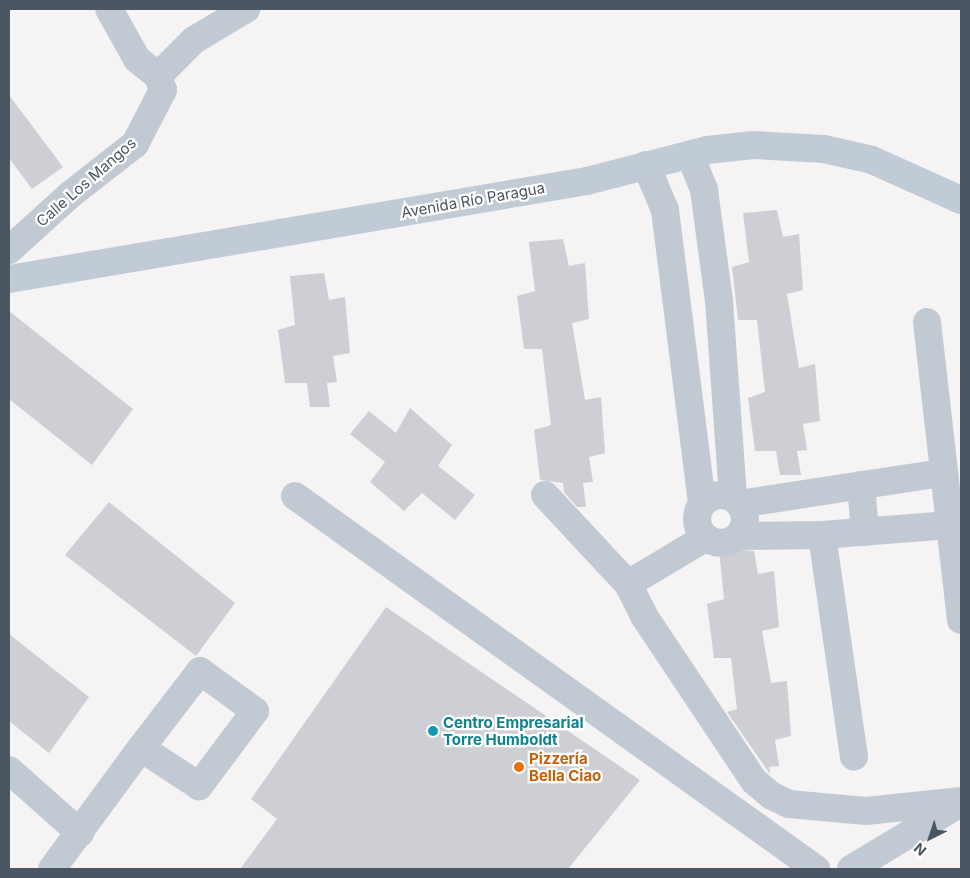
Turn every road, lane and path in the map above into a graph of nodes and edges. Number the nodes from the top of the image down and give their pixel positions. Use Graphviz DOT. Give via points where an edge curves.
graph roads {
  1 [pos="108,9"];
  2 [pos="246,9"];
  3 [pos="158,76"];
  4 [pos="690,155"];
  5 [pos="646,166"];
  6 [pos="932,186"];
  7 [pos="961,200"];
  8 [pos="961,214"];
  9 [pos="9,250"];
  10 [pos="9,279"];
  11 [pos="719,301"];
  12 [pos="678,311"];
  13 [pos="927,322"];
  14 [pos="942,473"];
  15 [pos="861,485"];
  16 [pos="545,495"];
  17 [pos="295,496"];
  18 [pos="736,501"];
  19 [pos="702,504"];
  20 [pos="950,525"];
  21 [pos="865,532"];
  22 [pos="822,535"];
  23 [pos="738,536"];
  24 [pos="705,538"];
  25 [pos="628,584"];
  26 [pos="961,620"];
  27 [pos="141,748"];
  28 [pos="854,758"];
  29 [pos="9,770"];
  30 [pos="961,802"];
  31 [pos="80,833"];
  32 [pos="52,869"];
  33 [pos="816,869"];
  34 [pos="851,869"];
  1 -- 3 [label="street" via="137,59"];
  2 -- 3 [label="street" via="194,40"];
  3 -- 9 [label="street, Calle Los Mangos" via="163,90 135,144 71,194"];
  4 -- 5 [label="main road, Avenida Río Paragua"];
  4 -- 6 [label="main road, Avenida Río Paragua" via="754,145 824,149 872,160"];
  4 -- 11 [label="street" via="704,190"];
  5 -- 10 [label="main road, Avenida Río Paragua" via="587,180"];
  5 -- 12 [label="street" via="665,210"];
  6 -- 7 [label="main road, Avenida Río Paragua"];
  6 -- 8 [label="street, Avenida Río Paragua"];
  11 -- 12 [label="street"];
  11 -- 18 [label="street"];
  12 -- 19 [label="street"];
  13 -- 14 [label="street"];
  14 -- 15 [label="street"];
  14 -- 20 [label="street"];
  15 -- 18 [label="street"];
  15 -- 21 [label="street"];
  16 -- 25 [label="street"];
  17 -- 33 [label="street"];
  18 -- 19 [label="street" via="722,495 711,497"];
  18 -- 23 [label="street" via="744,514 744,526"];
  19 -- 24 [label="street" via="697,515 698,528"];
  20 -- 21 [label="street"];
  20 -- 26 [label="street"];
  21 -- 22 [label="street"];
  22 -- 23 [label="street"];
  22 -- 28 [label="street"];
  23 -- 24 [label="street" via="728,542 716,543"];
  24 -- 25 [label="street"];
  25 -- 30 [label="street" via="650,625 754,781 772,796 789,804 866,811"];
  27 -- 31 [label="street"];
  29 -- 31 [label="street"];
  30 -- 34 [label="street"];
  31 -- 32 [label="street"];
}
